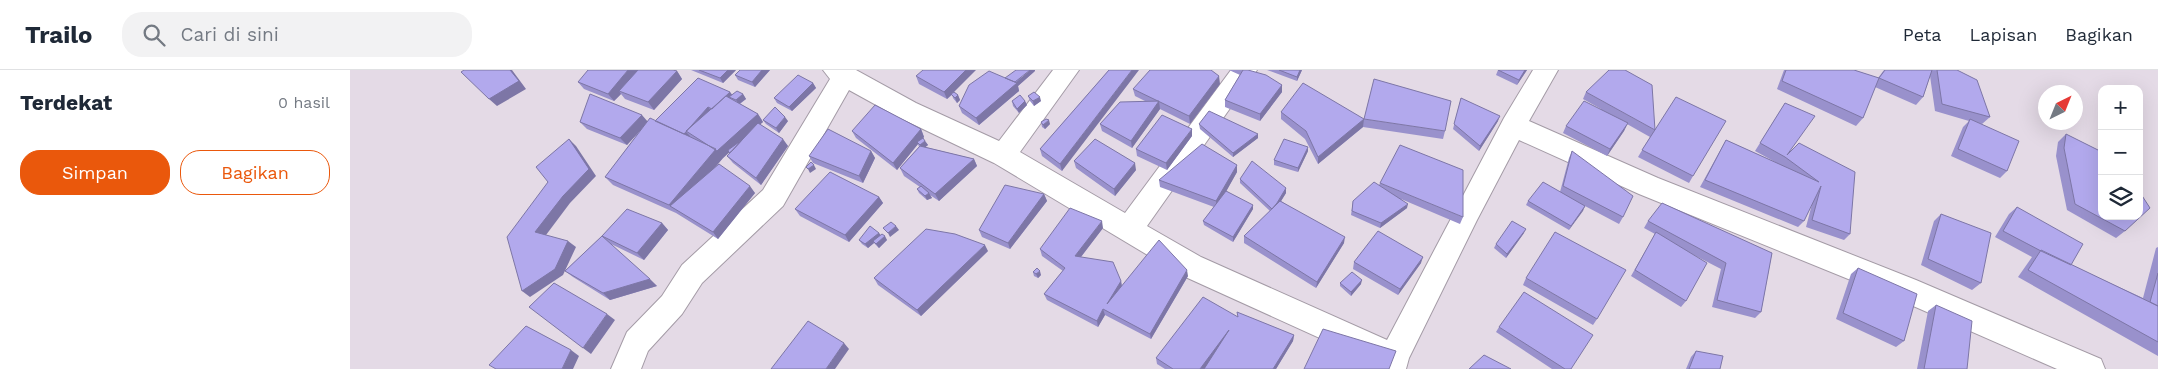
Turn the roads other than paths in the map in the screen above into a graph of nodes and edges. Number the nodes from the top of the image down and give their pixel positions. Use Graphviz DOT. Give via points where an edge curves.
graph roads {
  1 [pos="1067,70"];
  2 [pos="1245,70"];
  3 [pos="1546,70"];
  4 [pos="840,73"];
  5 [pos="1513,125"];
  6 [pos="1003,155"];
  7 [pos="1129,229"];
  8 [pos="1393,363"];
  9 [pos="626,369"];
  10 [pos="2090,369"];
  1 -- 6 [label="street"];
  2 -- 7 [label="street"];
  3 -- 5 [label="street"];
  4 -- 6 [label="street" via="907,110"];
  4 -- 9 [label="street" via="773,198 692,274 672,305 637,342"];
  5 -- 8 [label="street"];
  5 -- 10 [label="street" via="1695,206 1880,278"];
  6 -- 7 [label="street"];
  7 -- 8 [label="street" via="1192,266"];
}
